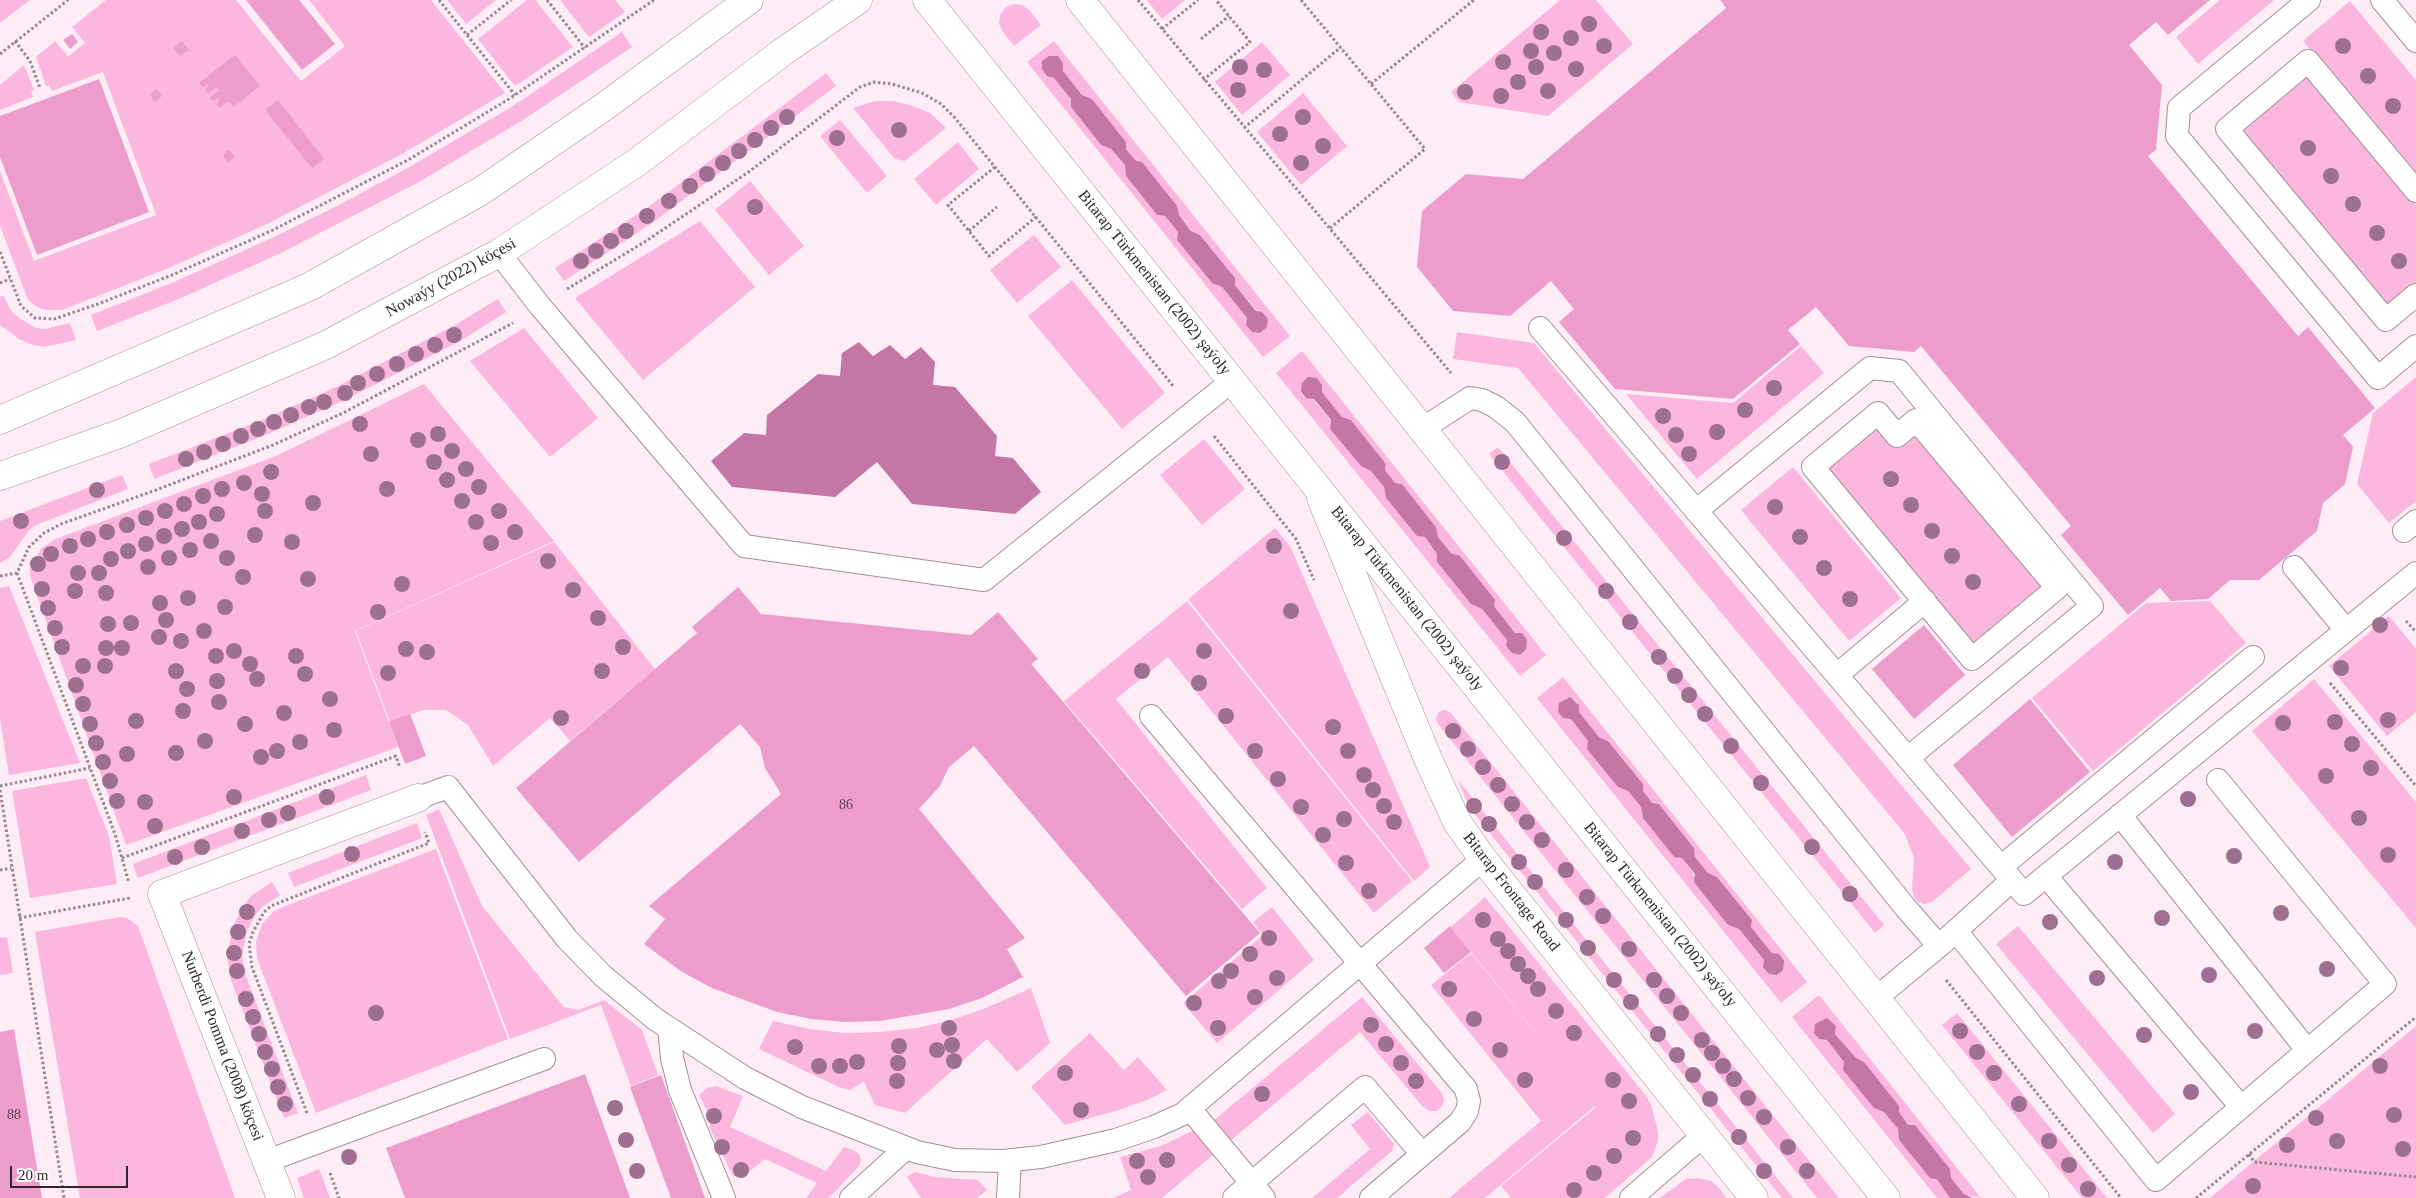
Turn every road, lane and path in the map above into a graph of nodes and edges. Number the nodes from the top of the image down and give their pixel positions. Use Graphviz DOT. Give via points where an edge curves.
graph roads {
  1 [pos="68,0"];
  2 [pos="439,0"];
  3 [pos="511,0"];
  4 [pos="547,0"];
  5 [pos="654,0"];
  6 [pos="749,0"];
  7 [pos="858,0"];
  8 [pos="927,0"];
  9 [pos="1080,0"];
  10 [pos="1138,0"];
  11 [pos="1198,0"];
  12 [pos="1216,0"];
  13 [pos="1301,0"];
  14 [pos="1474,0"];
  15 [pos="2309,0"];
  16 [pos="2382,0"];
  17 [pos="1229,16"];
  18 [pos="1162,29"];
  19 [pos="467,35"];
  20 [pos="1201,40"];
  21 [pos="15,41"];
  22 [pos="2416,41"];
  23 [pos="1341,47"];
  24 [pos="585,48"];
  25 [pos="0,54"];
  26 [pos="1203,80"];
  27 [pos="1371,84"];
  28 [pos="40,88"];
  29 [pos="515,95"];
  30 [pos="1244,128"];
  31 [pos="995,166"];
  32 [pos="2416,191"];
  33 [pos="997,207"];
  34 [pos="1036,217"];
  35 [pos="1329,229"];
  36 [pos="969,231"];
  37 [pos="0,252"];
  38 [pos="499,253"];
  39 [pos="10,279"];
  40 [pos="0,283"];
  41 [pos="2416,295"];
  42 [pos="540,306"];
  43 [pos="1540,328"];
  44 [pos="2416,346"];
  45 [pos="1232,380"];
  46 [pos="1470,398"];
  47 [pos="1194,411"];
  48 [pos="0,420"];
  49 [pos="1422,429"];
  50 [pos="1,471"];
  51 [pos="1317,487"];
  52 [pos="1696,511"];
  53 [pos="2294,567"];
  54 [pos="2416,573"];
  55 [pos="0,576"];
  56 [pos="1316,584"];
  57 [pos="1924,602"];
  58 [pos="2346,630"];
  59 [pos="2253,656"];
  60 [pos="2311,660"];
  61 [pos="1837,675"];
  62 [pos="1151,716"];
  63 [pos="1908,758"];
  64 [pos="90,768"];
  65 [pos="402,774"];
  66 [pos="2218,780"];
  67 [pos="0,786"];
  68 [pos="2416,786"];
  69 [pos="0,790"];
  70 [pos="418,798"];
  71 [pos="2120,815"];
  72 [pos="424,829"];
  73 [pos="122,858"];
  74 [pos="1483,859"];
  75 [pos="11,868"];
  76 [pos="0,870"];
  77 [pos="2007,874"];
  78 [pos="2046,876"];
  79 [pos="134,897"];
  80 [pos="19,918"];
  81 [pos="1956,931"];
  82 [pos="1933,951"];
  83 [pos="1360,964"];
  84 [pos="1876,999"];
  85 [pos="2416,1017"];
  86 [pos="669,1028"];
  87 [pos="2307,1050"];
  88 [pos="544,1059"];
  89 [pos="2241,1107"];
  90 [pos="1190,1109"];
  91 [pos="1704,1135"];
  92 [pos="318,1142"];
  93 [pos="906,1148"];
  94 [pos="1422,1154"];
  95 [pos="2249,1154"];
  96 [pos="1010,1160"];
  97 [pos="266,1161"];
  98 [pos="2416,1177"];
  99 [pos="1258,1190"];
  100 [pos="64,1198"];
  101 [pos="281,1198"];
  102 [pos="339,1198"];
  103 [pos="724,1198"];
  104 [pos="851,1198"];
  105 [pos="1008,1198"];
  106 [pos="1234,1198"];
  107 [pos="1371,1198"];
  108 [pos="1630,1198"];
  109 [pos="1754,1198"];
  110 [pos="1886,1198"];
  111 [pos="2035,1198"];
  112 [pos="2121,1198"];
  113 [pos="2196,1198"];
  1 -- 21 [label="path"];
  2 -- 19 [label="path"];
  3 -- 19 [label="path"];
  4 -- 24 [label="path"];
  5 -- 24 [label="path"];
  6 -- 48 [label="main road" via="481,191 309,287"];
  7 -- 38 [label="main road, Nowaýy (2022) köçesi" via="784,50 636,163"];
  8 -- 45 [label="main road, Bitarap Türkmenistan (2002) şaýoly"];
  9 -- 49 [label="main road"];
  10 -- 18 [label="path"];
  11 -- 18 [label="path"];
  12 -- 17 [label="path"];
  13 -- 23 [label="path"];
  14 -- 27 [label="path"];
  15 -- 44 [label="lane" via="2179,108 2177,136 2378,378"];
  16 -- 22 [label="lane"];
  17 -- 20 [label="path"];
  17 -- 26 [label="path" via="1250,42"];
  18 -- 26 [label="path"];
  19 -- 29 [label="path"];
  21 -- 25 [label="path"];
  21 -- 28 [label="path" via="30,61"];
  23 -- 27 [label="path"];
  23 -- 30 [label="path"];
  24 -- 29 [label="path"];
  26 -- 30 [label="path"];
  27 -- 35 [label="path" via="1425,149"];
  29 -- 39 [label="path" via="408,160 271,230 172,275 64,317 45,320 26,312"];
  30 -- 35 [label="path"];
  31 -- 34 [label="path"];
  31 -- 36 [label="path" via="948,205"];
  31 -- 42 [label="path" via="940,104 922,93 874,82 860,87 750,171 646,241"];
  32 -- 41 [label="lane" via="2308,61 2227,128 2386,320"];
  33 -- 36 [label="path"];
  34 -- 36 [label="path" via="989,256"];
  34 -- 47 [label="path"];
  35 -- 46 [label="path"];
  37 -- 39 [label="path"];
  38 -- 42 [label="lane"];
  38 -- 50 [label="main road, Nowaýy (2022) köçesi" via="326,345 122,433"];
  39 -- 40 [label="path"];
  42 -- 47 [label="lane" via="744,546 984,580"];
  42 -- 55 [label="path" via="404,382 273,445 44,532 29,547 17,573"];
  43 -- 52 [label="lane"];
  45 -- 47 [label="lane"];
  45 -- 51 [label="main road, Bitarap Türkmenistan (2002) şaýoly"];
  46 -- 49 [label="lane"];
  46 -- 82 [label="lane" via="1482,400 1515,422 1905,908"];
  47 -- 56 [label="path" via="1296,539"];
  49 -- 84 [label="main road"];
  51 -- 74 [label="main road, Bitarap Frontage Road" via="1442,791 1457,822"];
  51 -- 110 [label="main road, Bitarap Türkmenistan (2002) şaýoly"];
  52 -- 61 [label="lane"];
  52 -- 63 [label="lane" via="1870,368 1899,371 2092,606"];
  53 -- 58 [label="lane"];
  54 -- 58 [label="lane"];
  57 -- 57 [label="lane" via="1813,467 1878,413 1897,436 1916,420 2057,588 1972,660"];
  57 -- 61 [label="lane"];
  58 -- 60 [label="lane"];
  59 -- 77 [label="lane"];
  60 -- 68 [label="path"];
  60 -- 71 [label="lane"];
  61 -- 63 [label="lane"];
  62 -- 83 [label="lane"];
  63 -- 77 [label="lane"];
  64 -- 67 [label="path"];
  65 -- 73 [label="path" via="396,756"];
  66 -- 87 [label="lane" via="2385,984"];
  69 -- 75 [label="path"];
  70 -- 86 [label="lane" via="448,787 567,939 603,976"];
  70 -- 97 [label="main road, Nurberdi Pomma (2008) köçesi" via="162,894"];
  71 -- 78 [label="lane"];
  71 -- 87 [label="lane"];
  72 -- 92 [label="path" via="429,843 271,906 258,921 249,944 252,967"];
  74 -- 83 [label="lane"];
  74 -- 91 [label="main road, Bitarap Frontage Road"];
  75 -- 76 [label="path"];
  75 -- 80 [label="path"];
  77 -- 78 [label="lane" via="2024,894"];
  77 -- 81 [label="lane"];
  78 -- 89 [label="lane"];
  79 -- 80 [label="path"];
  80 -- 100 [label="path"];
  81 -- 82 [label="lane"];
  81 -- 89 [label="lane" via="2156,1180"];
  82 -- 84 [label="lane"];
  82 -- 112 [label="path"];
  83 -- 90 [label="lane"];
  83 -- 94 [label="lane" via="1466,1089 1469,1101 1463,1116"];
  84 -- 111 [label="main road"];
  85 -- 95 [label="path"];
  86 -- 93 [label="lane" via="745,1078 802,1107"];
  86 -- 103 [label="lane" via="680,1090"];
  87 -- 89 [label="lane"];
  88 -- 92 [label="lane"];
  90 -- 96 [label="lane" via="1167,1122 1116,1140 1041,1157"];
  90 -- 99 [label="lane"];
  91 -- 108 [label="lane"];
  91 -- 109 [label="main road, Bitarap Frontage Road"];
  92 -- 97 [label="lane"];
  92 -- 102 [label="path"];
  93 -- 96 [label="lane" via="955,1160"];
  93 -- 104 [label="lane"];
  94 -- 99 [label="lane" via="1365,1087"];
  94 -- 107 [label="lane"];
  95 -- 98 [label="path" via="2254,1162"];
  95 -- 113 [label="path"];
  96 -- 105 [label="lane"];
  97 -- 101 [label="main road, Nurberdi Pomma (2008) köçesi"];
  99 -- 106 [label="lane"];
}
